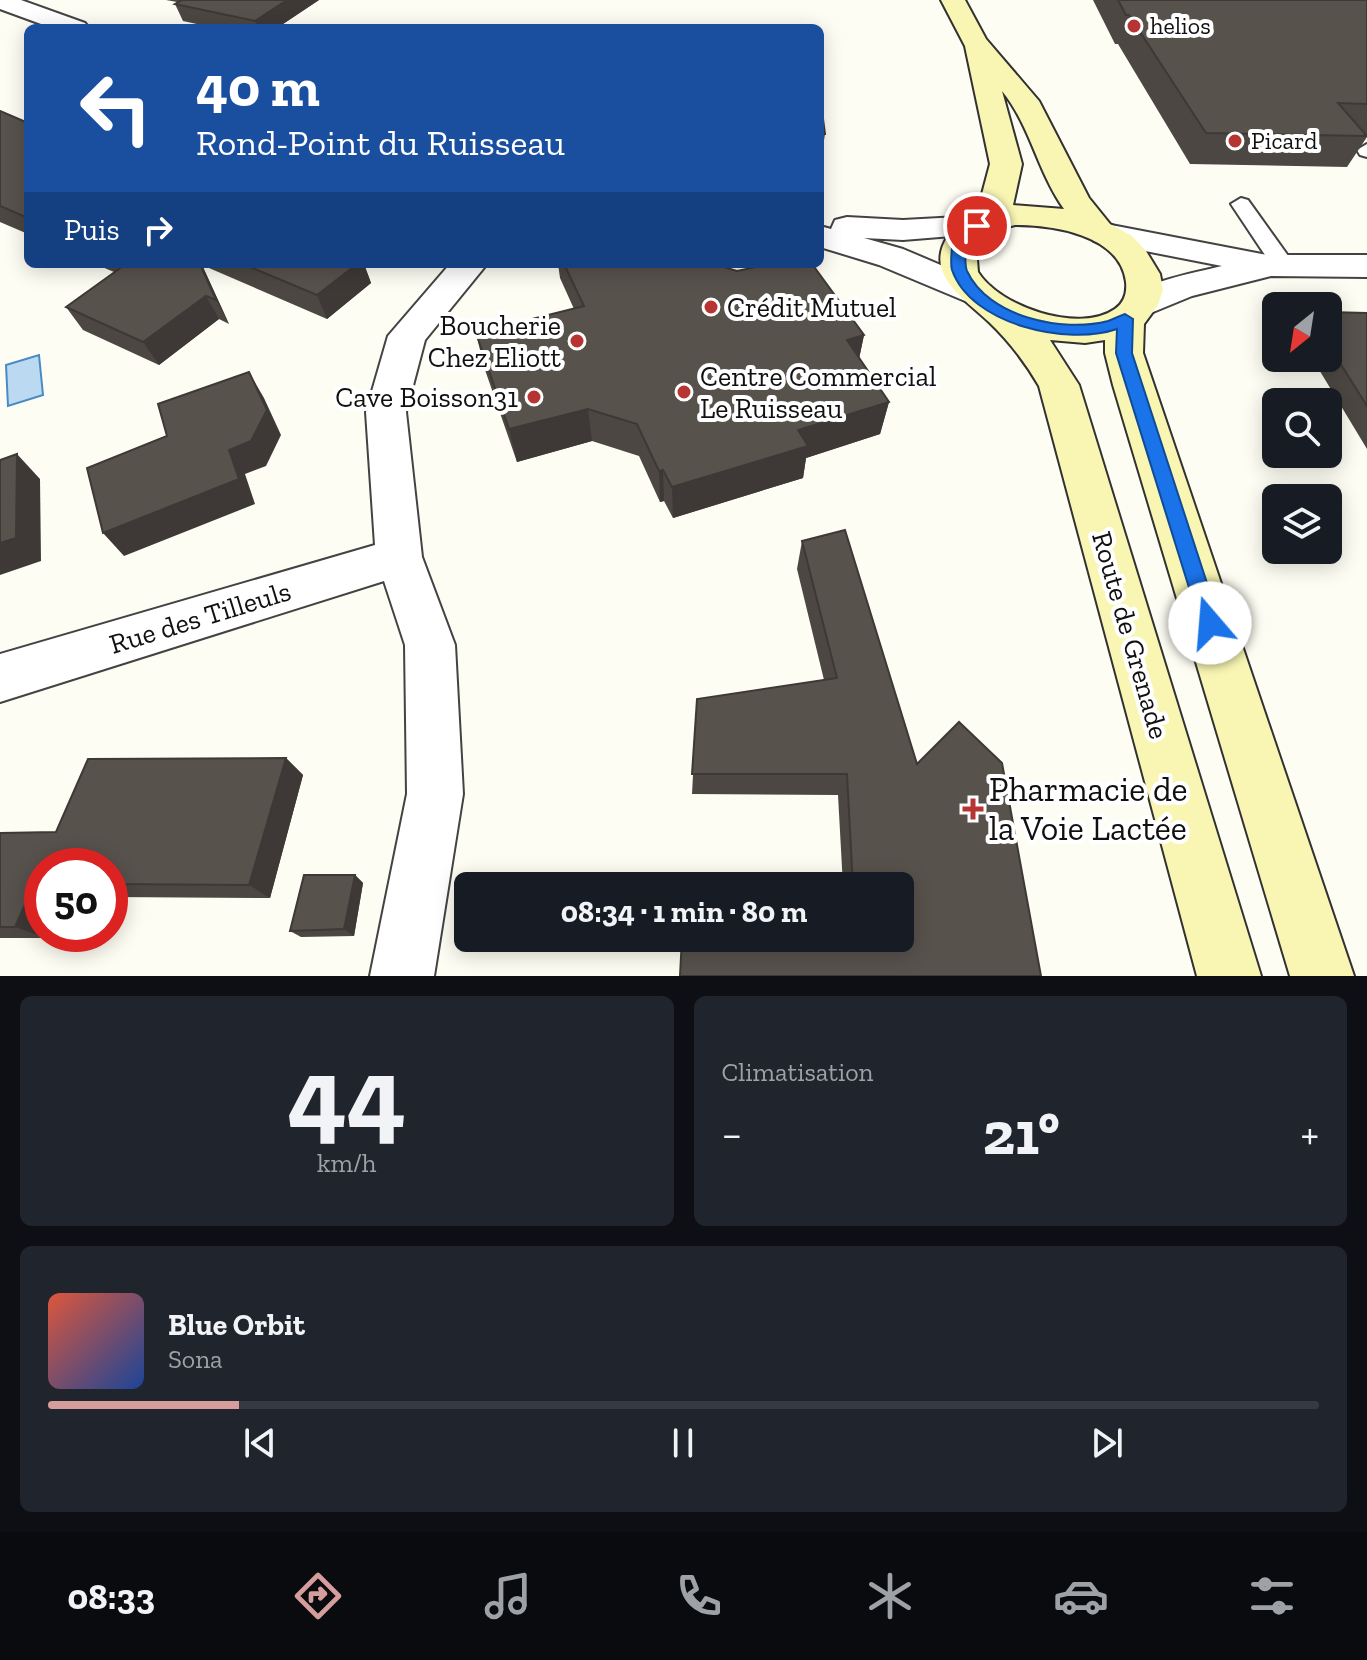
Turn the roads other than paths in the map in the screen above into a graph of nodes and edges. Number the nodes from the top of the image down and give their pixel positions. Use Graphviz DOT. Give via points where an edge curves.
graph roads {
  1 [pos="953,0"];
  2 [pos="0,1"];
  3 [pos="65,24"];
  4 [pos="975,42"];
  5 [pos="1241,204"];
  6 [pos="984,223"];
  7 [pos="829,232"];
  8 [pos="1102,232"];
  9 [pos="1277,265"];
  10 [pos="1367,266"];
  11 [pos="466,268"];
  12 [pos="988,303"];
  13 [pos="1133,312"];
  14 [pos="399,557"];
  15 [pos="0,678"];
  16 [pos="402,976"];
  17 [pos="1229,976"];
  18 [pos="1322,976"];
  1 -- 4 [label="main road"];
  2 -- 3 [label="street"];
  4 -- 6 [label="main road" via="1006,164 1000,197"];
  4 -- 8 [label="main road" via="1025,101 1075,202"];
  5 -- 9 [label="lane"];
  6 -- 7 [label="street"];
  6 -- 8 [label="main road" via="1043,215"];
  6 -- 12 [label="main road" via="959,245 957,256 965,282"];
  7 -- 12 [label="street"];
  8 -- 9 [label="street"];
  8 -- 13 [label="main road" via="1142,268 1146,294"];
  9 -- 10 [label="street"];
  9 -- 13 [label="street" via="1192,284"];
  11 -- 14 [label="street" via="407,336 386,412"];
  12 -- 13 [label="main road" via="1044,327 1067,330 1109,326"];
  12 -- 17 [label="main road, Route de Grenade" via="1036,349 1059,385"];
  13 -- 18 [label="main road" via="1124,353 1130,377"];
  14 -- 15 [label="street, Rue des Tilleuls"];
  14 -- 16 [label="street" via="430,645 435,794"];
}
